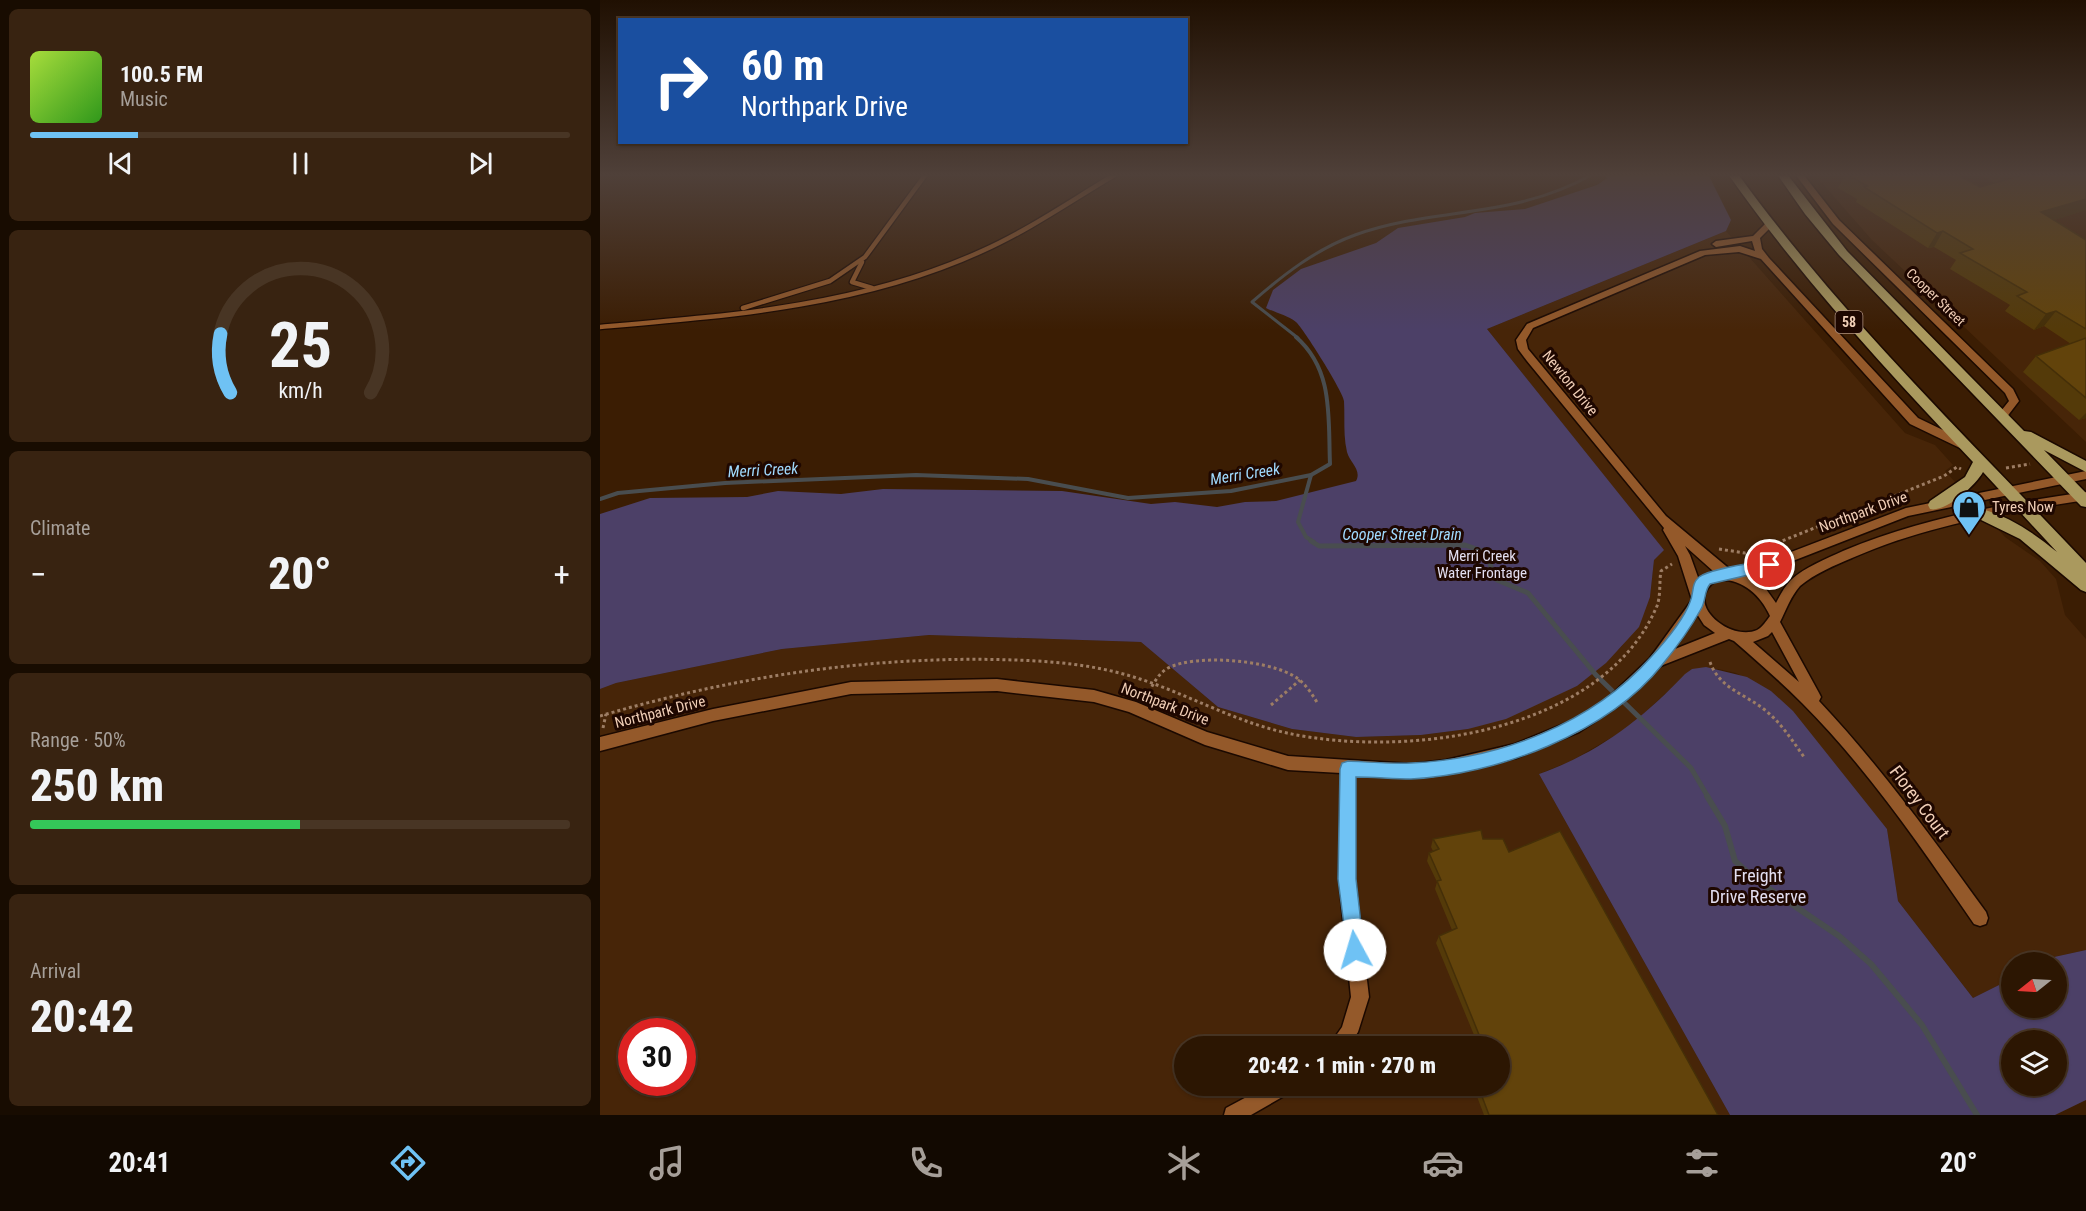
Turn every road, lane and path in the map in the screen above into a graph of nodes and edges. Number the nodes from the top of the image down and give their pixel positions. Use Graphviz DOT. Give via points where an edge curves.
graph roads {
  1 [pos="888,226"];
  2 [pos="1025,226"];
  3 [pos="1768,226"];
  4 [pos="1821,226"];
  5 [pos="1840,226"];
  6 [pos="1756,238"];
  7 [pos="1703,253"];
  8 [pos="865,257"];
  9 [pos="1764,257"];
  10 [pos="885,288"];
  11 [pos="692,318"];
  12 [pos="600,327"];
  13 [pos="2002,416"];
  14 [pos="2016,430"];
  15 [pos="1975,454"];
  16 [pos="2030,464"];
  17 [pos="2086,467"];
  18 [pos="2006,468"];
  19 [pos="1968,473"];
  20 [pos="2086,475"];
  21 [pos="2062,478"];
  22 [pos="2007,489"];
  23 [pos="2084,498"];
  24 [pos="1935,505"];
  25 [pos="2025,507"];
  26 [pos="1982,514"];
  27 [pos="1662,519"];
  28 [pos="1715,547"];
  29 [pos="1678,563"];
  30 [pos="2086,573"];
  31 [pos="1730,575"];
  32 [pos="2086,586"];
  33 [pos="2086,591"];
  34 [pos="1697,599"];
  35 [pos="1774,619"];
  36 [pos="1733,635"];
  37 [pos="1710,662"];
  38 [pos="1656,663"];
  39 [pos="1300,680"];
  40 [pos="1580,695"];
  41 [pos="1318,704"];
  42 [pos="1271,705"];
  43 [pos="1141,710"];
  44 [pos="606,714"];
  45 [pos="1824,714"];
  46 [pos="601,737"];
  47 [pos="1804,757"];
  48 [pos="1348,769"];
  49 [pos="1980,918"];
  50 [pos="1346,1036"];
  51 [pos="1266,1096"];
  52 [pos="1233,1115"];
  1 -- 8 [label="lane"];
  2 -- 10 [label="lane" via="982,251"];
  3 -- 6 [label="street"];
  3 -- 15 [label="main road, 58" via="1825,297"];
  4 -- 13 [label="main road"];
  5 -- 13 [label="street, Cooper Street" via="2009,391 2014,401"];
  6 -- 7 [label="street, Newton Drive" via="1726,242"];
  6 -- 9 [label="street"];
  7 -- 9 [label="street, Newton Drive" via="1740,249"];
  7 -- 27 [label="street, Newton Drive" via="1530,326 1521,340 1530,359"];
  8 -- 10 [label="lane" via="852,282 866,288"];
  8 -- 11 [label="lane" via="830,281 758,306"];
  9 -- 15 [label="street" via="1914,421"];
  10 -- 11 [label="lane" via="781,308"];
  11 -- 12 [label="lane"];
  13 -- 14 [label="main road"];
  14 -- 17 [label="main road"];
  14 -- 21 [label="main road"];
  15 -- 22 [label="main road, 58"];
  15 -- 24 [label="main road" via="1978,471"];
  16 -- 18 [label="path"];
  19 -- 28 [label="path" via="1957,467 1944,476 1749,552 1735,553"];
  20 -- 21 [label="street, Northpark Drive"];
  21 -- 22 [label="street, Northpark Drive"];
  21 -- 23 [label="main road"];
  22 -- 24 [label="street, Northpark Drive"];
  22 -- 25 [label="main road, 58"];
  23 -- 25 [label="street, Northpark Drive"];
  24 -- 31 [label="street, Northpark Drive" via="1874,523 1781,561"];
  25 -- 26 [label="street, Northpark Drive"];
  25 -- 30 [label="main road, 58"];
  26 -- 32 [label="main road" via="2030,537"];
  26 -- 35 [label="street, Northpark Drive" via="1926,524 1866,544 1801,579 1784,596"];
  27 -- 31 [label="street, Newton Drive"];
  27 -- 34 [label="street, Newton Drive" via="1684,555"];
  29 -- 40 [label="path" via="1662,568 1660,593 1651,618 1616,666"];
  31 -- 34 [label="street" via="1706,580"];
  31 -- 35 [label="street" via="1766,594"];
  32 -- 33 [label="street"];
  34 -- 36 [label="street" via="1708,621"];
  34 -- 38 [label="street, Northpark Drive"];
  35 -- 36 [label="street" via="1760,635"];
  35 -- 45 [label="street, Florey Court"];
  36 -- 38 [label="street, Northpark Drive"];
  36 -- 45 [label="street, Florey Court" via="1785,675"];
  37 -- 47 [label="path" via="1719,679 1774,718"];
  38 -- 48 [label="street, Northpark Drive" via="1595,714 1547,739 1477,761 1411,771"];
  39 -- 41 [label="path"];
  39 -- 42 [label="path"];
  39 -- 43 [label="path" via="1274,668 1187,662 1165,669"];
  43 -- 46 [label="street, Northpark Drive" via="1094,696 997,685 851,688"];
  43 -- 48 [label="street, Northpark Drive" via="1247,752 1288,763"];
  44 -- 46 [label="path"];
  45 -- 49 [label="street, Florey Court" via="1917,830"];
  48 -- 50 [label="street" via="1347,879 1360,997"];
  51 -- 52 [label="street"];
}
